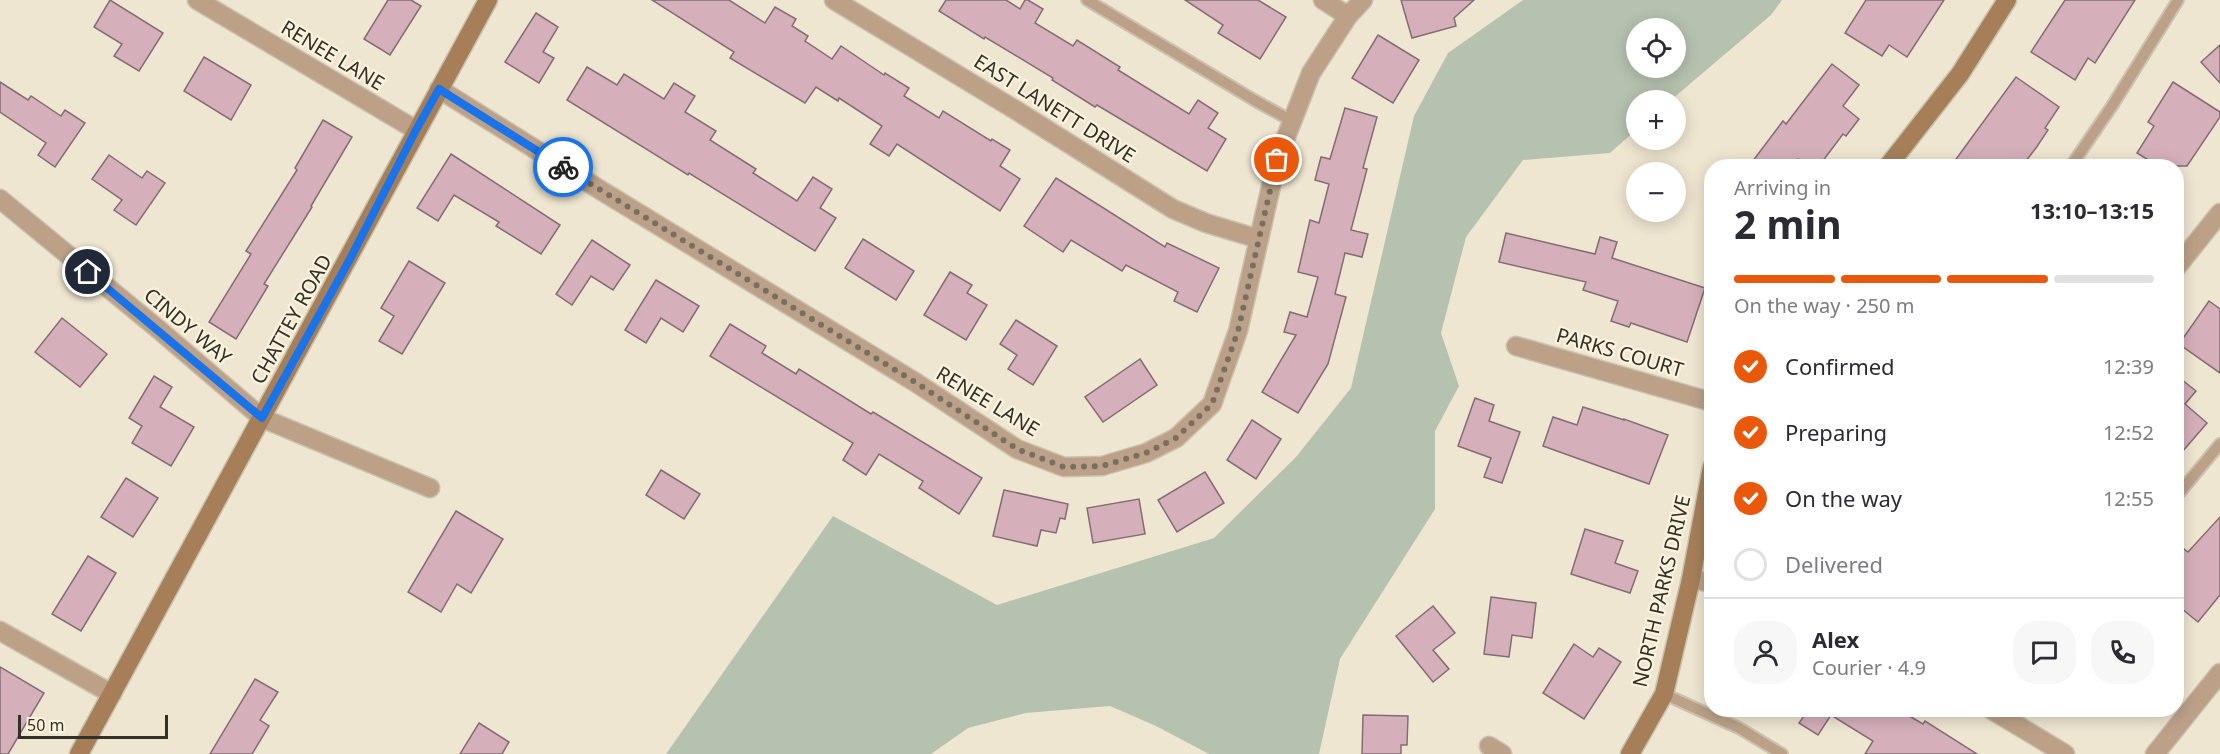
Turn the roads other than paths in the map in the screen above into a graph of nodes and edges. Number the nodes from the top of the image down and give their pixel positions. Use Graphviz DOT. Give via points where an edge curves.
graph roads {
  1 [pos="197,0"];
  2 [pos="488,0"];
  3 [pos="834,0"];
  4 [pos="1087,0"];
  5 [pos="1323,0"];
  6 [pos="1363,0"];
  7 [pos="2007,0"];
  8 [pos="2178,0"];
  9 [pos="1348,16"];
  10 [pos="439,89"];
  11 [pos="1292,121"];
  12 [pos="416,130"];
  13 [pos="1893,159"];
  14 [pos="2076,159"];
  15 [pos="0,199"];
  16 [pos="2220,213"];
  17 [pos="1259,239"];
  18 [pos="2184,258"];
  19 [pos="1516,346"];
  20 [pos="1704,400"];
  21 [pos="262,418"];
  22 [pos="2220,444"];
  23 [pos="2184,487"];
  24 [pos="430,488"];
  25 [pos="1704,510"];
  26 [pos="1691,579"];
  27 [pos="1704,581"];
  28 [pos="0,631"];
  29 [pos="2220,673"];
  30 [pos="112,694"];
  31 [pos="1664,694"];
  32 [pos="1704,712"];
  33 [pos="1715,717"];
  34 [pos="2009,717"];
  35 [pos="79,754"];
  36 [pos="1630,754"];
  37 [pos="1782,754"];
  38 [pos="2066,754"];
  39 [pos="2155,754"];
  1 -- 12 [label="street, RENEE LANE"];
  2 -- 10 [label="street, CHATTEY ROAD"];
  3 -- 17 [label="street, EAST LANETT DRIVE" via="1173,209"];
  4 -- 11 [label="lane"];
  5 -- 9 [label="street"];
  6 -- 9 [label="street, RENEE LANE"];
  7 -- 13 [label="street" via="1960,74"];
  8 -- 14 [label="lane"];
  9 -- 11 [label="street, RENEE LANE" via="1311,73"];
  10 -- 12 [label="street, CHATTEY ROAD"];
  10 -- 17 [label="street, RENEE LANE" via="1017,449 1064,467 1102,466 1146,453 1176,438 1212,404 1238,331"];
  11 -- 17 [label="street, RENEE LANE" via="1277,160"];
  12 -- 21 [label="street, CHATTEY ROAD"];
  15 -- 21 [label="street, CINDY WAY"];
  16 -- 18 [label="street"];
  19 -- 20 [label="street, PARKS COURT"];
  21 -- 24 [label="street, CINDY WAY"];
  21 -- 30 [label="street, CHATTEY ROAD"];
  22 -- 23 [label="lane"];
  25 -- 26 [label="street, NORTH PARKS DRIVE"];
  26 -- 27 [label="street"];
  26 -- 31 [label="street, NORTH PARKS DRIVE"];
  28 -- 30 [label="street"];
  29 -- 39 [label="street"];
  30 -- 35 [label="street, CHATTEY ROAD"];
  31 -- 32 [label="lane"];
  31 -- 36 [label="street, NORTH PARKS DRIVE"];
  33 -- 37 [label="lane"];
  34 -- 38 [label="street"];
}
